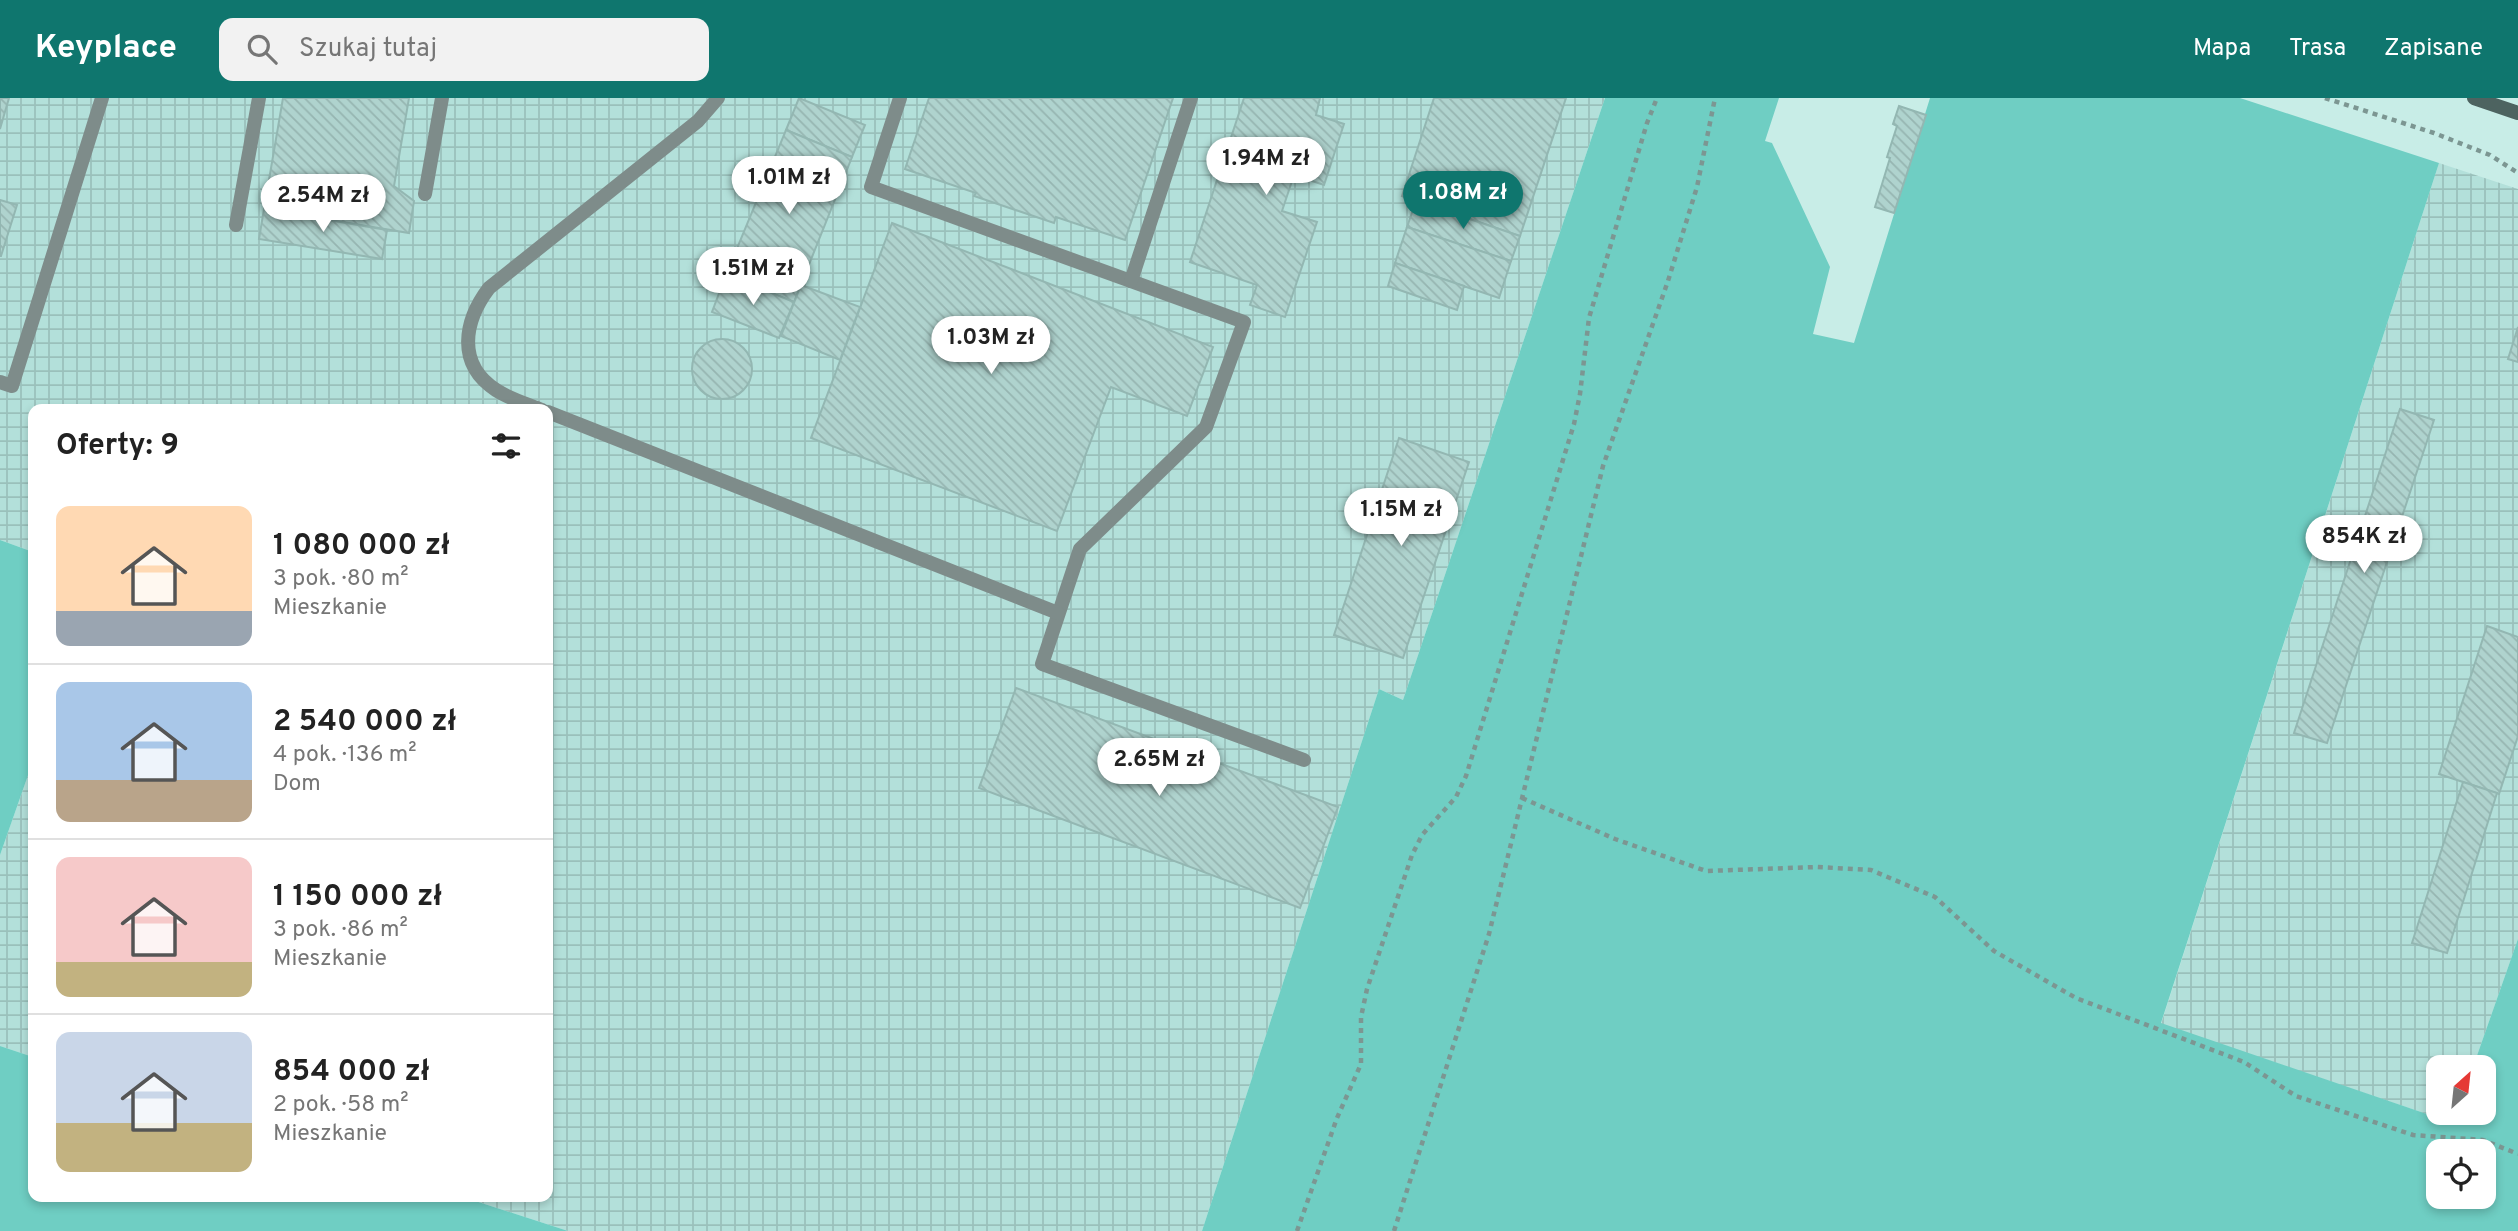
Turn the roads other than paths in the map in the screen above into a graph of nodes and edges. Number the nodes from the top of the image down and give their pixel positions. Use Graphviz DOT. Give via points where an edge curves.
graph roads {
  1 [pos="102,98"];
  2 [pos="259,98"];
  3 [pos="442,98"];
  4 [pos="718,98"];
  5 [pos="900,98"];
  6 [pos="1191,98"];
  7 [pos="2474,98"];
  8 [pos="2518,113"];
  9 [pos="425,194"];
  10 [pos="236,225"];
  11 [pos="1131,281"];
  12 [pos="0,382"];
  13 [pos="528,404"];
  14 [pos="553,414"];
  15 [pos="1058,613"];
  16 [pos="1304,760"];
  1 -- 12 [label="lane" via="12,386"];
  2 -- 10 [label="lane"];
  3 -- 9 [label="lane"];
  4 -- 13 [label="lane" via="698,121 489,288 478,302 468,342 471,359 485,382"];
  5 -- 11 [label="lane" via="871,187"];
  6 -- 11 [label="lane"];
  7 -- 8 [label="street"];
  11 -- 15 [label="lane" via="1244,322 1206,427 1080,549"];
  14 -- 15 [label="lane"];
  15 -- 16 [label="lane" via="1042,664"];
}
